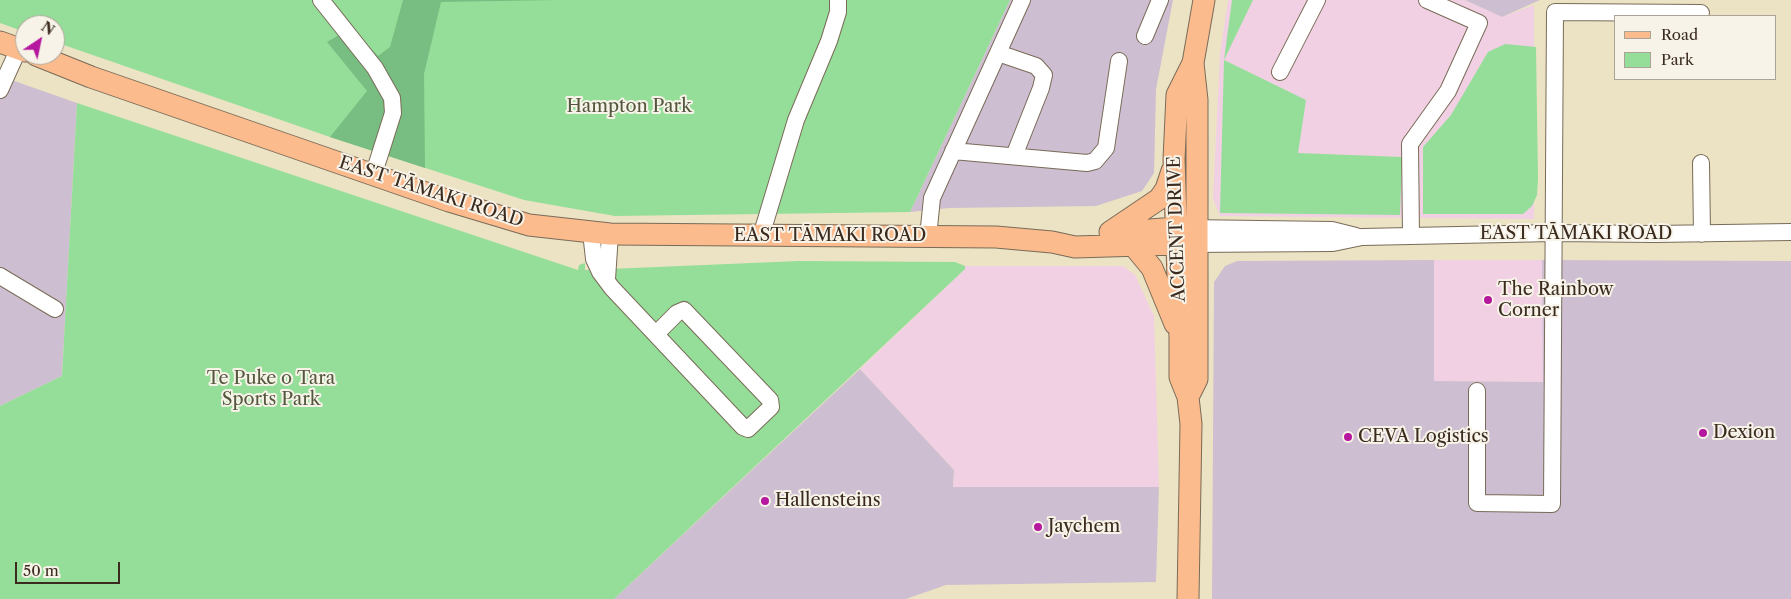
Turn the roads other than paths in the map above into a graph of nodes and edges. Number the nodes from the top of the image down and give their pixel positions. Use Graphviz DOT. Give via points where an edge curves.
graph roads {
  1 [pos="321,0"];
  2 [pos="838,0"];
  3 [pos="1022,0"];
  4 [pos="1160,0"];
  5 [pos="1204,0"];
  6 [pos="1317,0"];
  7 [pos="1427,0"];
  8 [pos="1701,13"];
  9 [pos="1145,36"];
  10 [pos="998,53"];
  11 [pos="15,59"];
  12 [pos="1118,61"];
  13 [pos="1193,64"];
  14 [pos="61,65"];
  15 [pos="1280,72"];
  16 [pos="0,90"];
  17 [pos="953,151"];
  18 [pos="1014,156"];
  19 [pos="1174,159"];
  20 [pos="1702,163"];
  21 [pos="374,173"];
  22 [pos="1791,232"];
  23 [pos="600,233"];
  24 [pos="1554,233"];
  25 [pos="1108,234"];
  26 [pos="1702,234"];
  27 [pos="761,236"];
  28 [pos="1187,236"];
  29 [pos="1412,236"];
  30 [pos="928,237"];
  31 [pos="1052,242"];
  32 [pos="1133,245"];
  33 [pos="0,276"];
  34 [pos="55,310"];
  35 [pos="656,334"];
  36 [pos="1180,338"];
  37 [pos="1477,391"];
  38 [pos="1188,397"];
  39 [pos="1188,599"];
  1 -- 21 [label="street" via="374,68 392,98 393,113"];
  2 -- 27 [label="street" via="830,41 796,120"];
  3 -- 10 [label="street"];
  4 -- 9 [label="street"];
  5 -- 13 [label="main road, ACCENT DRIVE"];
  6 -- 15 [label="street"];
  7 -- 29 [label="street" via="1479,23 1448,91 1410,144"];
  8 -- 24 [label="street" via="1555,12"];
  10 -- 17 [label="street"];
  10 -- 18 [label="street" via="1036,66 1044,75"];
  11 -- 16 [label="street"];
  12 -- 18 [label="street" via="1108,142 1100,158 1087,163"];
  13 -- 19 [label="main road, ACCENT DRIVE" via="1177,95"];
  13 -- 28 [label="main road, ACCENT DRIVE" via="1197,100"];
  14 -- 21 [label="main road, EAST TĀMAKI ROAD"];
  17 -- 18 [label="street"];
  17 -- 30 [label="street" via="932,198"];
  19 -- 25 [label="main road" via="1171,177 1159,199"];
  19 -- 28 [label="main road, ACCENT DRIVE"];
  20 -- 26 [label="street"];
  21 -- 23 [label="main road, EAST TĀMAKI ROAD" via="530,225"];
  22 -- 26 [label="street, EAST TĀMAKI ROAD"];
  23 -- 27 [label="main road, EAST TĀMAKI ROAD"];
  23 -- 35 [label="street" via="594,259 600,272"];
  24 -- 26 [label="street, EAST TĀMAKI ROAD"];
  24 -- 29 [label="street, EAST TĀMAKI ROAD"];
  24 -- 37 [label="street" via="1552,504 1477,503"];
  25 -- 28 [label="main road, EAST TĀMAKI ROAD"];
  25 -- 31 [label="main road, EAST TĀMAKI ROAD" via="1076,235"];
  27 -- 30 [label="main road, EAST TĀMAKI ROAD"];
  28 -- 29 [label="street, EAST TĀMAKI ROAD" via="1332,230 1362,237"];
  28 -- 32 [label="main road, EAST TĀMAKI ROAD"];
  28 -- 36 [label="main road, ACCENT DRIVE"];
  28 -- 38 [label="main road, ACCENT DRIVE" via="1197,379"];
  30 -- 31 [label="main road, EAST TĀMAKI ROAD" via="996,237"];
  31 -- 32 [label="main road, EAST TĀMAKI ROAD" via="1075,247"];
  32 -- 36 [label="main road" via="1152,268"];
  33 -- 34 [label="street"];
  35 -- 35 [label="street" via="684,310 770,400 771,407 751,427 745,428"];
  36 -- 38 [label="main road, ACCENT DRIVE" via="1180,377"];
  38 -- 39 [label="main road, ACCENT DRIVE" via="1191,424"];
}
